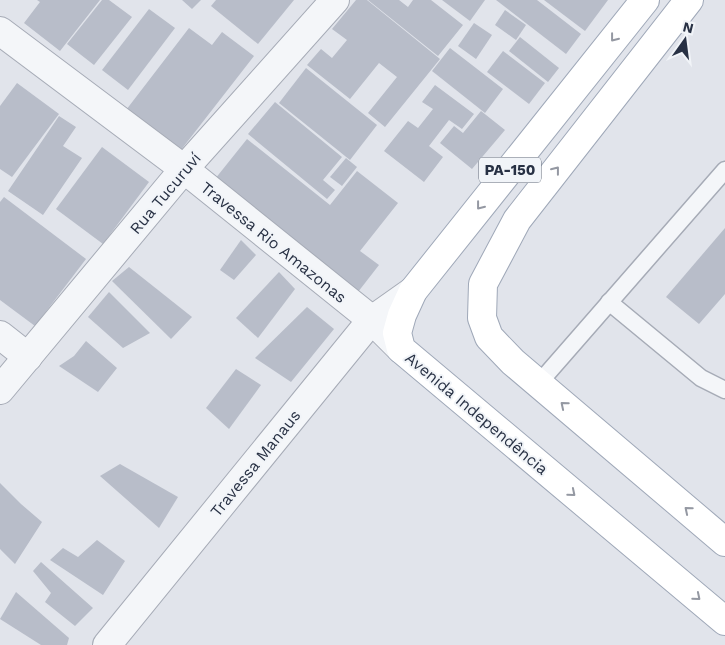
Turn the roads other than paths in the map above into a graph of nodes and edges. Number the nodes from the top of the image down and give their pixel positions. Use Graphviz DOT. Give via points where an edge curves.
graph roads {
  1 [pos="645,0"];
  2 [pos="689,0"];
  3 [pos="324,4"];
  4 [pos="0,30"];
  5 [pos="184,169"];
  6 [pos="725,170"];
  7 [pos="413,291"];
  8 [pos="609,302"];
  9 [pos="372,320"];
  10 [pos="0,335"];
  11 [pos="401,349"];
  12 [pos="28,357"];
  13 [pos="539,383"];
  14 [pos="0,390"];
  15 [pos="725,390"];
  16 [pos="725,542"];
  17 [pos="725,621"];
  18 [pos="107,645"];
  1 -- 7 [label="main road, Avenida Independência / PA-150, one-way"];
  13 -- 2 [label="main road, PA-150, one-way" via="489,337 482,318 483,284 517,220"];
  3 -- 5 [label="street, Rua Tucuruví"];
  4 -- 5 [label="street, Travessa Rio Amazonas"];
  5 -- 9 [label="street, Travessa Rio Amazonas"];
  5 -- 12 [label="street, Rua Tucuruví"];
  6 -- 8 [label="lane"];
  7 -- 9 [label="street, Travessa Manaus"];
  7 -- 11 [label="main road, Avenida Independência / PA-150" via="397,333"];
  8 -- 13 [label="lane"];
  8 -- 15 [label="lane" via="701,378"];
  9 -- 11 [label="street, Travessa Rio Amazonas"];
  9 -- 18 [label="street, Travessa Manaus"];
  10 -- 12 [label="street"];
  11 -- 17 [label="main road, Avenida Independência, one-way"];
  12 -- 14 [label="street, Rua Tucuruví"];
  16 -- 13 [label="main road, PA-150, one-way"];
}
